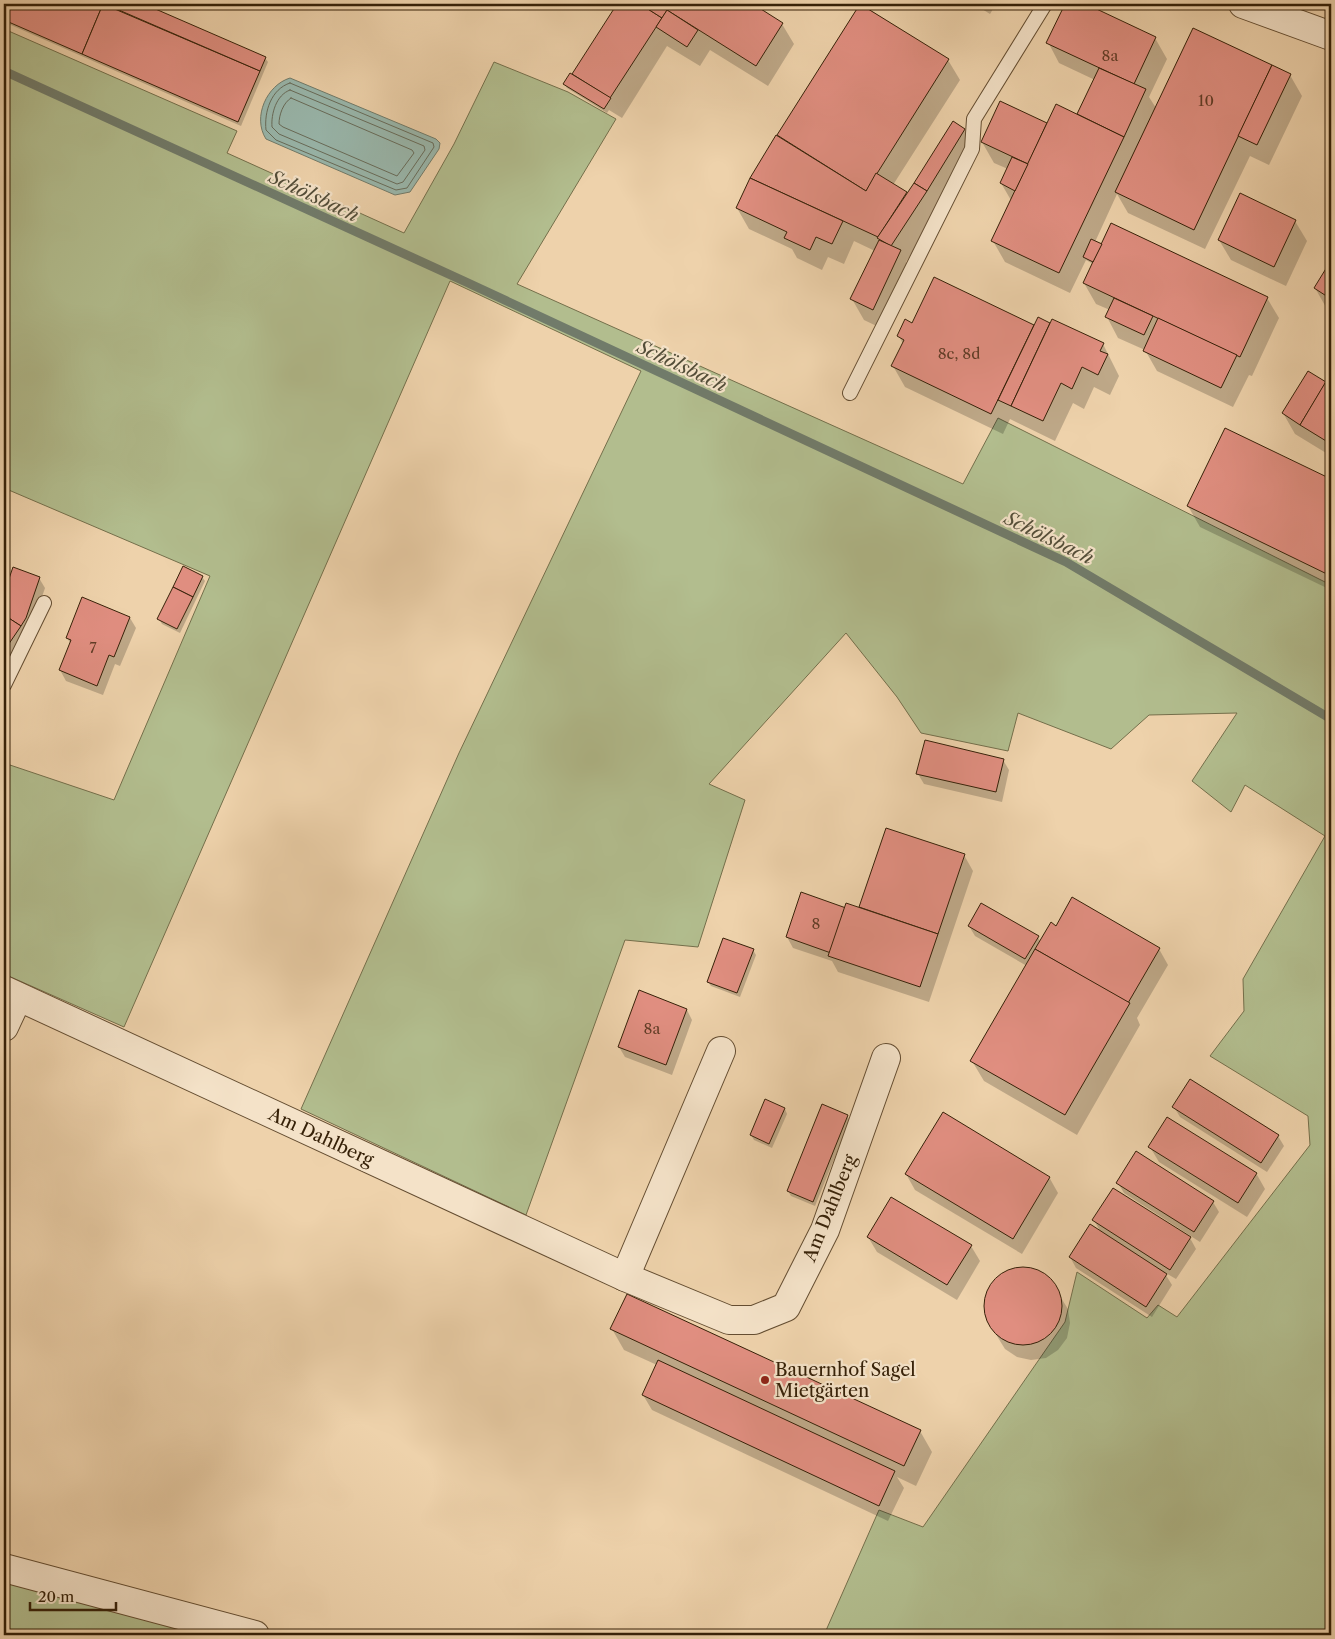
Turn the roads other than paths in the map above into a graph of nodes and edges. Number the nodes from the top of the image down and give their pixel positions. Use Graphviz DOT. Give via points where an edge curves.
graph roads {
  1 [pos="1044,4"];
  2 [pos="1243,4"];
  3 [pos="1331,36"];
  4 [pos="850,393"];
  5 [pos="44,603"];
  6 [pos="4,685"];
  7 [pos="11,994"];
  8 [pos="4,1027"];
  9 [pos="721,1051"];
  10 [pos="886,1058"];
  11 [pos="625,1277"];
  12 [pos="4,1568"];
  13 [pos="255,1635"];
  1 -- 4 [label="lane" via="974,118 972,149"];
  2 -- 3 [label="street"];
  5 -- 6 [label="lane"];
  7 -- 8 [label="street, Am Dahlberg"];
  7 -- 11 [label="street, Am Dahlberg"];
  9 -- 11 [label="street"];
  10 -- 11 [label="street, Am Dahlberg" via="826,1230 786,1307 754,1320 728,1320"];
  12 -- 13 [label="street"];
}
